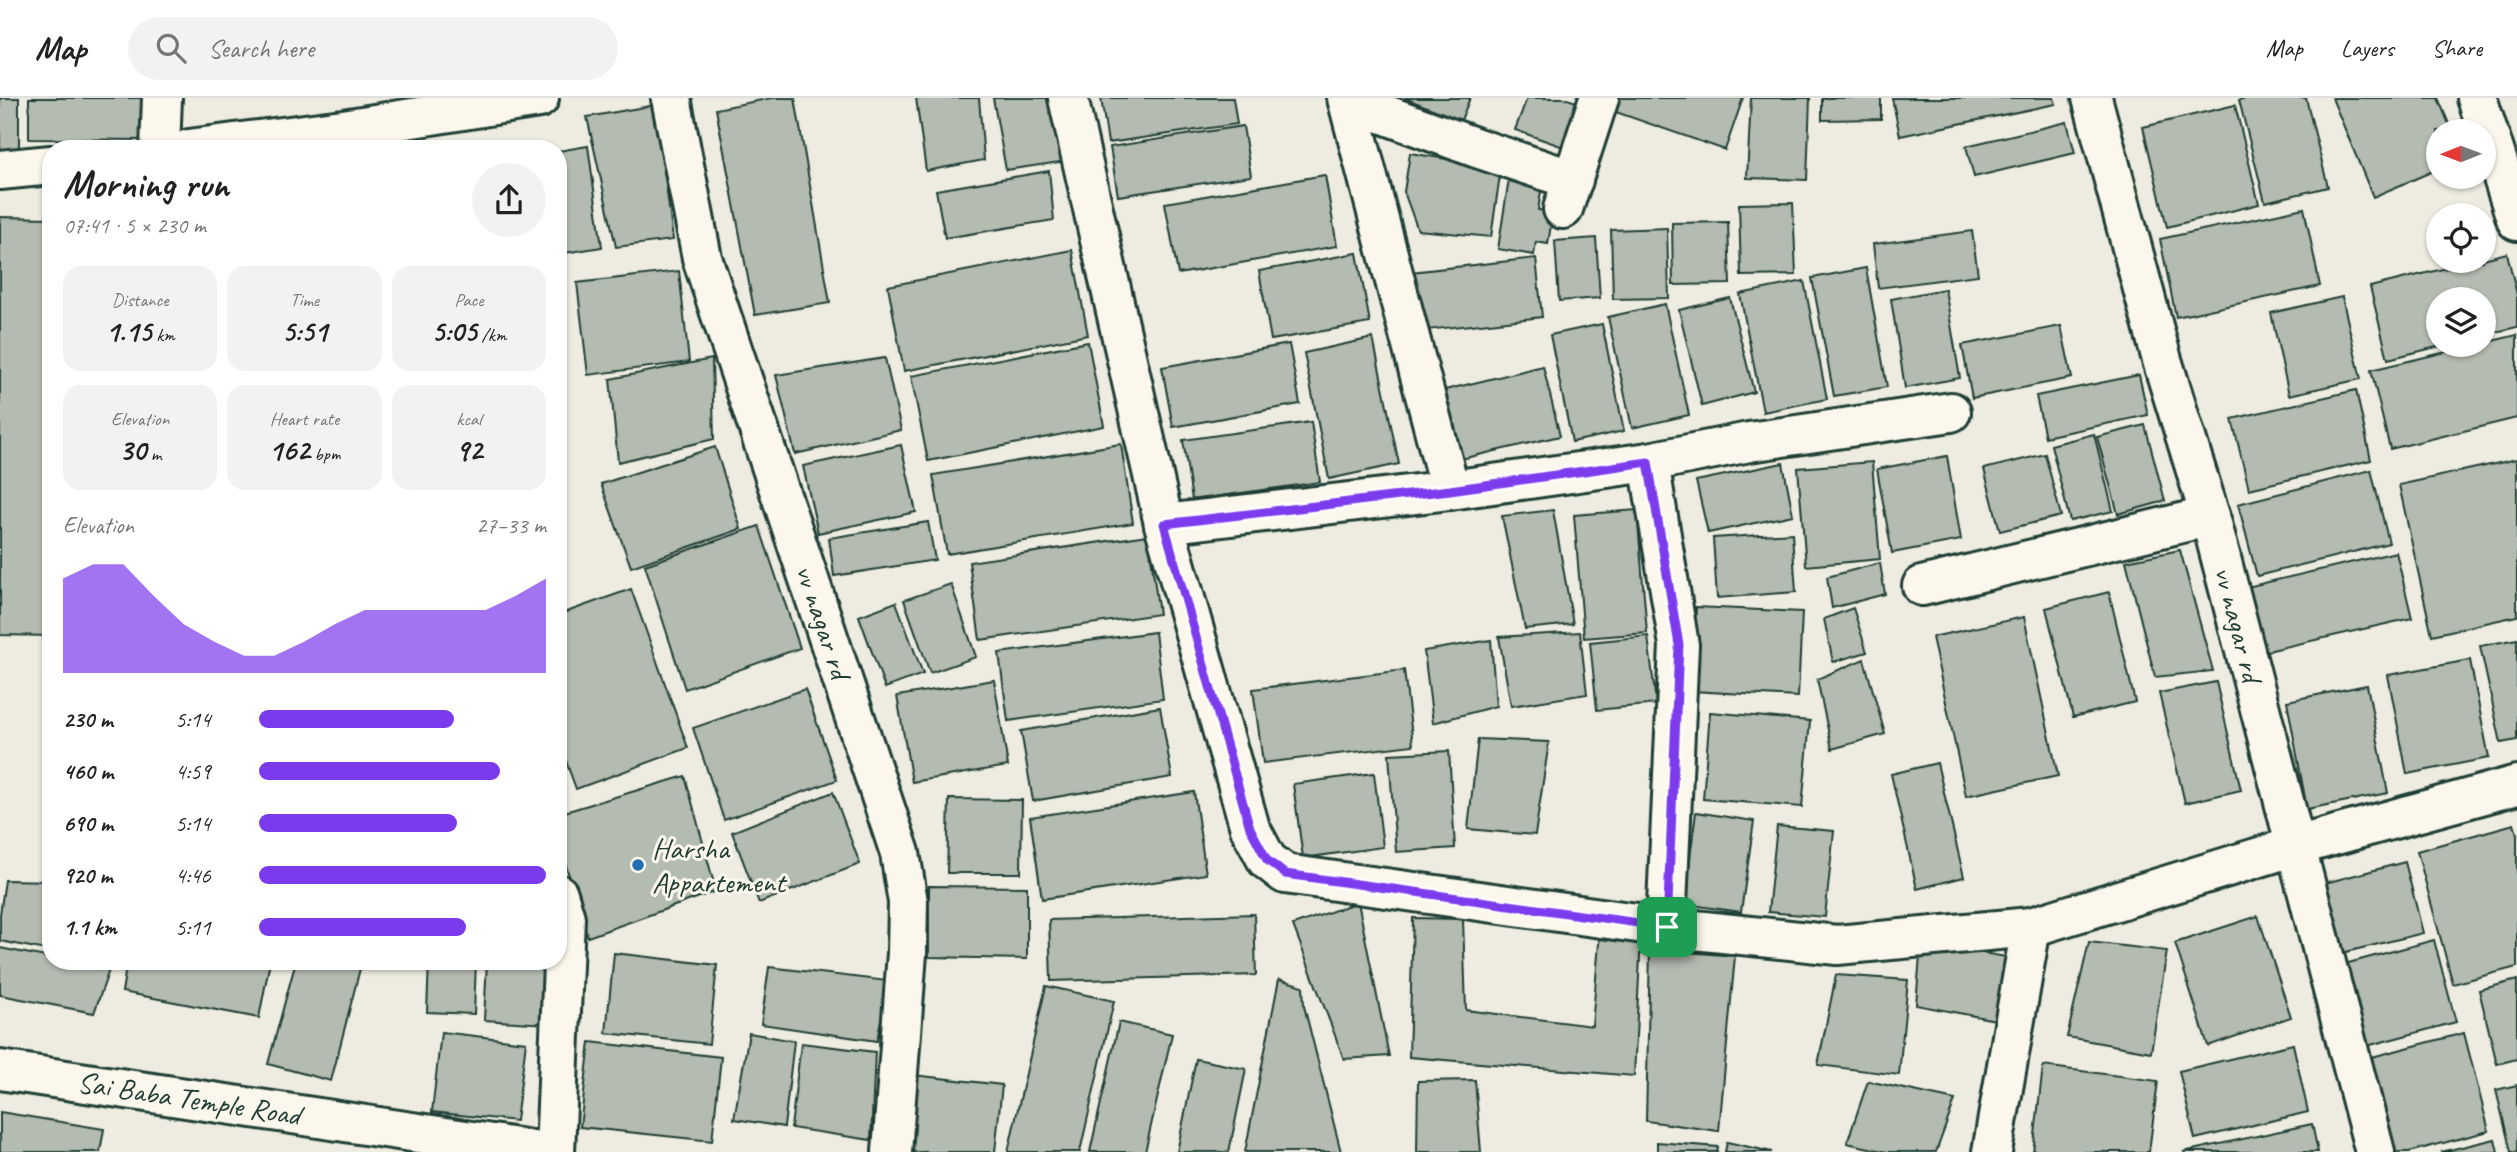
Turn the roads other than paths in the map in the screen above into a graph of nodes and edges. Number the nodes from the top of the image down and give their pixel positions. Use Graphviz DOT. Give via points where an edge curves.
graph roads {
  1 [pos="162,98"];
  2 [pos="539,98"];
  3 [pos="671,98"];
  4 [pos="1068,98"];
  5 [pos="1599,98"];
  6 [pos="2092,98"];
  7 [pos="2477,98"];
  8 [pos="1348,100"];
  9 [pos="160,140"];
  10 [pos="259,140"];
  11 [pos="42,165"];
  12 [pos="0,170"];
  13 [pos="2517,221"];
  14 [pos="1951,412"];
  15 [pos="1648,462"];
  16 [pos="1450,490"];
  17 [pos="2210,516"];
  18 [pos="1164,524"];
  19 [pos="1922,586"];
  20 [pos="2517,785"];
  21 [pos="2296,846"];
  22 [pos="1667,927"];
  23 [pos="2031,927"];
  24 [pos="563,970"];
  25 [pos="0,1070"];
  26 [pos="544,1152"];
  27 [pos="555,1152"];
  28 [pos="892,1152"];
  29 [pos="1992,1152"];
  30 [pos="2375,1152"];
  1 -- 9 [label="street"];
  2 -- 10 [label="street"];
  3 -- 28 [label="street, vv nagar rd" via="702,258 900,853 908,902 907,953"];
  4 -- 18 [label="street"];
  5 -- 8 [label="street" via="1568,194 1477,148"];
  6 -- 17 [label="street, vv nagar rd" via="2162,360"];
  7 -- 13 [label="street"];
  8 -- 16 [label="street"];
  11 -- 12 [label="street"];
  14 -- 15 [label="street"];
  15 -- 16 [label="street"];
  15 -- 22 [label="street" via="1679,645"];
  16 -- 18 [label="street"];
  17 -- 19 [label="street"];
  17 -- 21 [label="street, vv nagar rd"];
  18 -- 22 [label="street" via="1250,828 1267,860 1285,874"];
  20 -- 21 [label="street"];
  21 -- 23 [label="street"];
  21 -- 30 [label="street, vv nagar rd"];
  22 -- 23 [label="street" via="1838,945"];
  23 -- 29 [label="street"];
  24 -- 27 [label="street"];
  25 -- 26 [label="street, Sai Baba Temple Road"];
}
